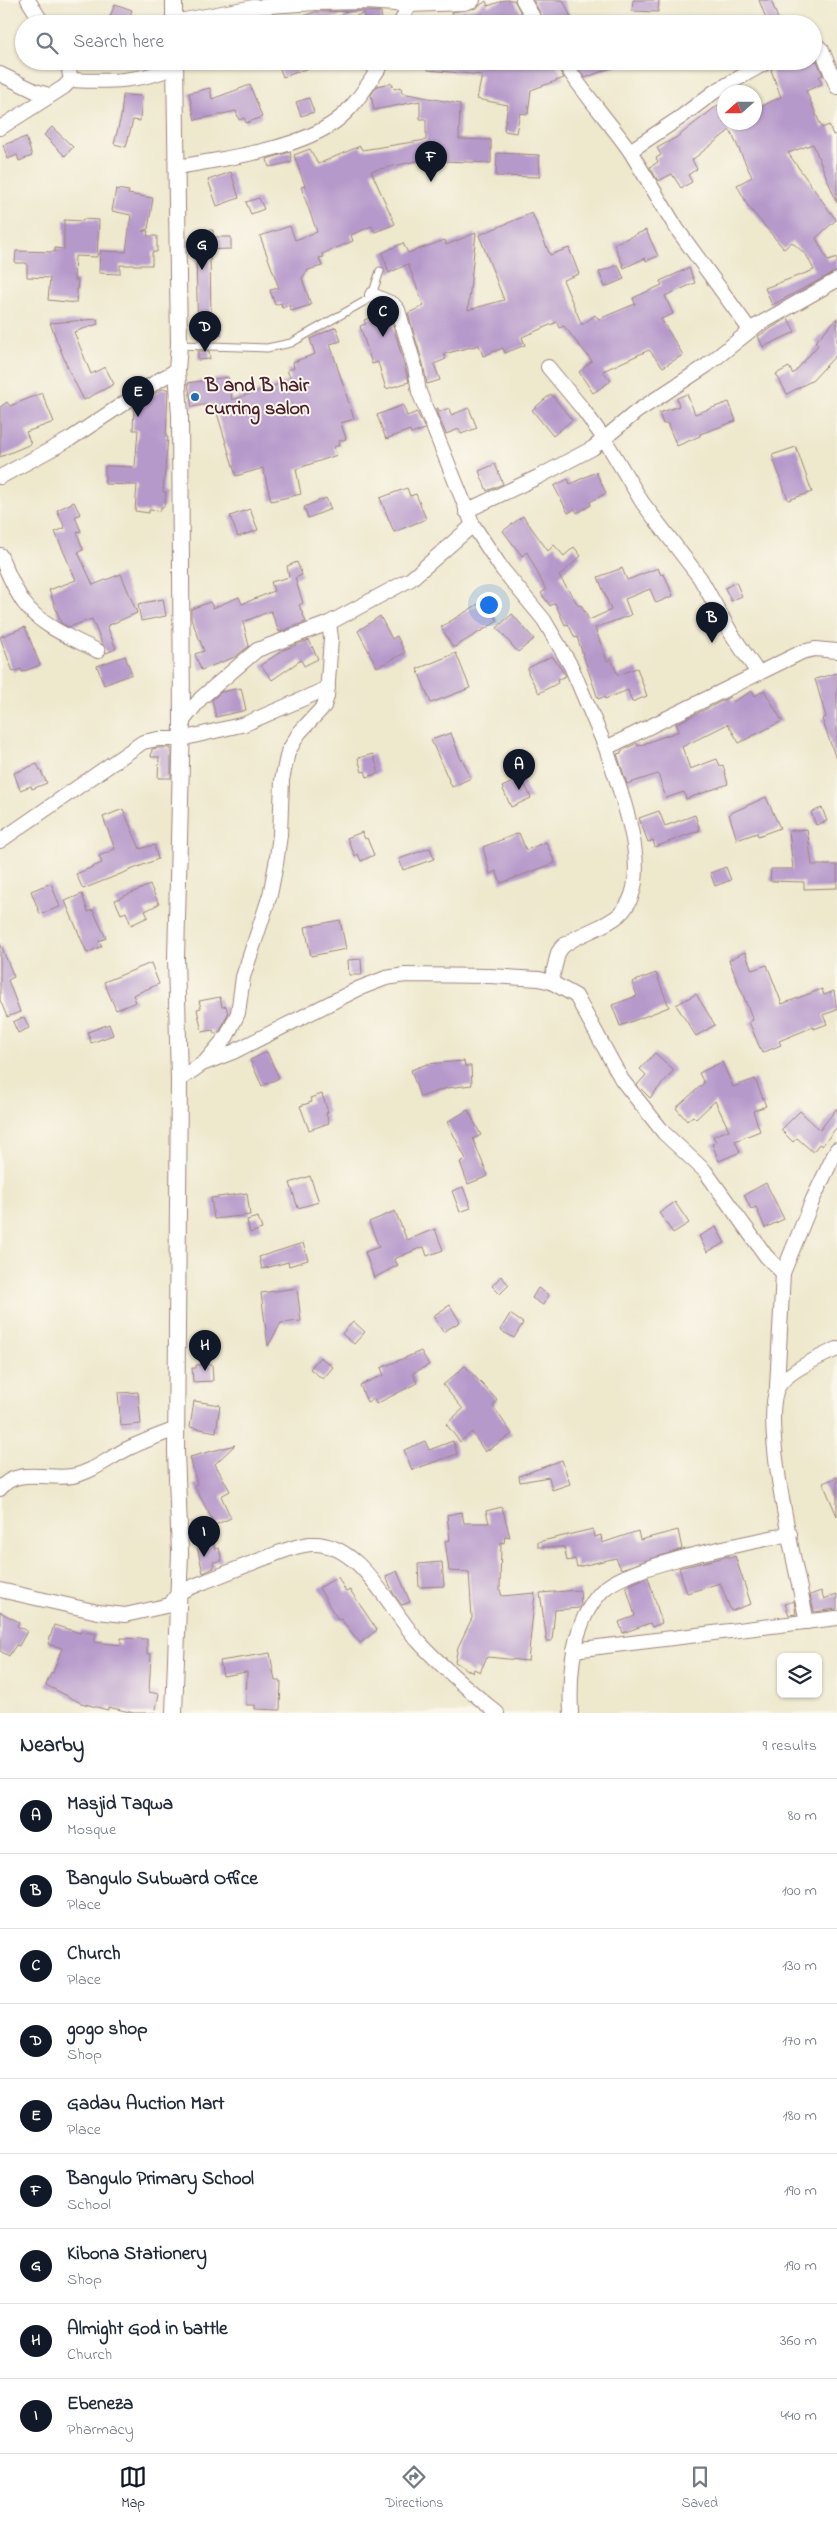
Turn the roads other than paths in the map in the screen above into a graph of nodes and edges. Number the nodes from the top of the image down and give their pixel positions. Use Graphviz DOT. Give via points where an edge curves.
graph roads {
  1 [pos="28,0"];
  2 [pos="174,0"];
  3 [pos="473,0"];
  4 [pos="523,0"];
  5 [pos="409,5"];
  6 [pos="37,15"];
  7 [pos="174,15"];
  8 [pos="214,15"];
  9 [pos="404,15"];
  10 [pos="532,15"];
  11 [pos="822,50"];
  12 [pos="69,70"];
  13 [pos="161,70"];
  14 [pos="175,70"];
  15 [pos="378,70"];
  16 [pos="568,70"];
  17 [pos="753,70"];
  18 [pos="0,74"];
  19 [pos="71,80"];
  20 [pos="837,87"];
  21 [pos="49,95"];
  22 [pos="0,128"];
  23 [pos="630,151"];
  24 [pos="178,167"];
  25 [pos="380,271"];
  26 [pos="837,280"];
  27 [pos="372,296"];
  28 [pos="750,330"];
  29 [pos="179,345"];
  30 [pos="548,367"];
  31 [pos="177,370"];
  32 [pos="605,440"];
  33 [pos="0,477"];
  34 [pos="466,510"];
  35 [pos="472,525"];
  36 [pos="0,555"];
  37 [pos="329,623"];
  38 [pos="837,650"];
  39 [pos="98,651"];
  40 [pos="758,673"];
  41 [pos="328,688"];
  42 [pos="182,722"];
  43 [pos="181,739"];
  44 [pos="606,748"];
  45 [pos="0,840"];
  46 [pos="551,982"];
  47 [pos="202,1064"];
  48 [pos="179,1080"];
  49 [pos="837,1149"];
  50 [pos="783,1273"];
  51 [pos="837,1349"];
  52 [pos="778,1387"];
  53 [pos="176,1429"];
  54 [pos="0,1489"];
  55 [pos="790,1534"];
  56 [pos="0,1590"];
  57 [pos="179,1592"];
  58 [pos="837,1618"];
  59 [pos="807,1622"];
  60 [pos="574,1650"];
  61 [pos="174,1713"];
  62 [pos="498,1713"];
  63 [pos="571,1713"];
  1 -- 6 [label="street"];
  2 -- 7 [label="street"];
  3 -- 5 [label="street"];
  4 -- 10 [label="street"];
  5 -- 8 [label="street" via="366,2 254,7"];
  5 -- 9 [label="street"];
  11 -- 20 [label="street"];
  12 -- 19 [label="street"];
  13 -- 19 [label="street" via="138,80"];
  14 -- 24 [label="street"];
  15 -- 24 [label="street" via="351,107 311,135 267,149"];
  16 -- 23 [label="street"];
  17 -- 23 [label="street" via="714,92"];
  18 -- 21 [label="street"];
  19 -- 21 [label="street"];
  21 -- 22 [label="street"];
  23 -- 28 [label="street" via="677,229"];
  24 -- 29 [label="street"];
  25 -- 27 [label="lane"];
  26 -- 28 [label="street"];
  27 -- 29 [label="lane" via="291,343 267,348"];
  27 -- 34 [label="street" via="398,310 419,392"];
  28 -- 32 [label="street" via="706,366 636,412"];
  29 -- 31 [label="street"];
  30 -- 32 [label="street"];
  31 -- 33 [label="street" via="70,439"];
  31 -- 42 [label="street"];
  32 -- 34 [label="street" via="540,476"];
  32 -- 40 [label="street" via="642,502 700,578"];
  34 -- 35 [label="street"];
  35 -- 37 [label="street" via="411,579"];
  35 -- 44 [label="street" via="502,569 544,620 571,666"];
  36 -- 39 [label="street" via="17,592 30,610 48,626"];
  37 -- 41 [label="street"];
  37 -- 42 [label="street" via="257,650 201,698"];
  38 -- 40 [label="street" via="802,652"];
  40 -- 44 [label="street"];
  41 -- 43 [label="street" via="245,724"];
  41 -- 47 [label="street" via="324,706 299,732 288,752 282,780 276,864 270,895 243,977 238,1013 227,1036"];
  42 -- 43 [label="street"];
  43 -- 45 [label="street" via="158,738 132,748"];
  43 -- 48 [label="street" via="176,958"];
  44 -- 46 [label="street" via="634,845 635,882 627,906 617,916 562,947"];
  46 -- 47 [label="street" via="490,976 386,978"];
  46 -- 50 [label="street" via="576,996 622,1080 664,1133 705,1171 766,1256"];
  47 -- 48 [label="street"];
  48 -- 53 [label="street"];
  49 -- 50 [label="street"];
  50 -- 52 [label="street"];
  51 -- 52 [label="street" via="803,1366"];
  52 -- 55 [label="street" via="773,1406 774,1438"];
  53 -- 54 [label="street" via="128,1448 75,1475 61,1478 19,1476"];
  53 -- 57 [label="street"];
  55 -- 59 [label="street"];
  55 -- 60 [label="street" via="665,1563 612,1583 592,1606"];
  56 -- 57 [label="street" via="125,1615 170,1605"];
  57 -- 61 [label="street"];
  57 -- 62 [label="street" via="298,1546 321,1544 336,1548 368,1575 418,1642"];
  58 -- 59 [label="street"];
  59 -- 60 [label="street"];
  60 -- 63 [label="street"];
}
